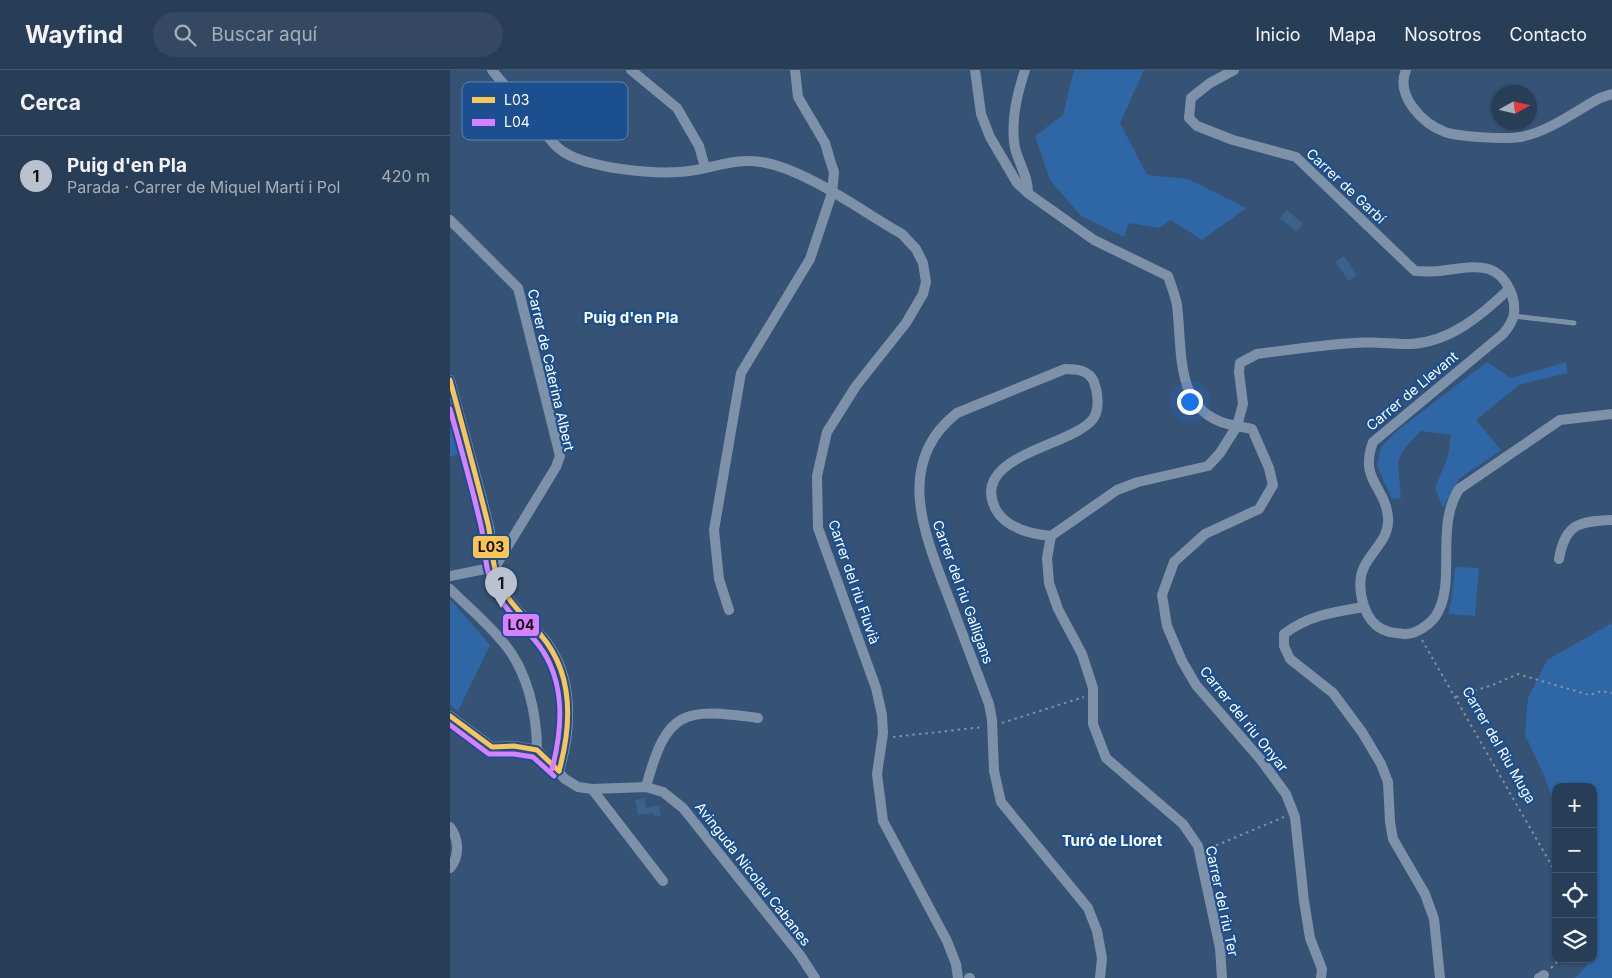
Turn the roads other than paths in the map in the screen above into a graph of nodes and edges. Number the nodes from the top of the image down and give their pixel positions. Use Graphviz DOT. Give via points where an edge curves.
graph roads {
  1 [pos="492,70"];
  2 [pos="631,70"];
  3 [pos="795,70"];
  4 [pos="975,70"];
  5 [pos="1025,70"];
  6 [pos="1234,70"];
  7 [pos="1406,70"];
  8 [pos="501,82"];
  9 [pos="1612,94"];
  10 [pos="550,140"];
  11 [pos="705,167"];
  12 [pos="832,193"];
  13 [pos="1028,193"];
  14 [pos="450,220"];
  15 [pos="1509,289"];
  16 [pos="1514,316"];
  17 [pos="1574,323"];
  18 [pos="450,380"];
  19 [pos="1612,414"];
  20 [pos="1236,426"];
  21 [pos="1612,520"];
  22 [pos="1051,536"];
  23 [pos="1560,558"];
  24 [pos="495,567"];
  25 [pos="450,576"];
  26 [pos="450,589"];
  27 [pos="1364,607"];
  28 [pos="729,610"];
  29 [pos="450,716"];
  30 [pos="758,718"];
  31 [pos="537,750"];
  32 [pos="558,771"];
  33 [pos="646,787"];
  34 [pos="592,789"];
  35 [pos="450,827"];
  36 [pos="450,868"];
  37 [pos="664,881"];
  38 [pos="815,978"];
  39 [pos="958,978"];
  40 [pos="1100,978"];
  41 [pos="1222,978"];
  42 [pos="1321,978"];
  43 [pos="1440,978"];
  1 -- 8 [label="street, Carrer del riu Fluvià"];
  2 -- 11 [label="street" via="677,108 699,146"];
  3 -- 12 [label="street" via="798,97 825,143 834,172"];
  4 -- 13 [label="street" via="981,114 990,137 1017,183"];
  5 -- 13 [label="street" via="1013,120 1015,148 1027,177"];
  6 -- 15 [label="street, Carrer de Garbí" via="1191,98 1189,118 1197,126 1250,146 1296,157 1415,271 1485,267 1498,274"];
  7 -- 9 [label="street" via="1405,92 1414,110 1446,132 1501,138 1525,136"];
  10 -- 11 [label="street, Carrer del riu Fluvià" via="567,154 614,168 678,172"];
  11 -- 12 [label="street, Carrer del riu Fluvià" via="760,161 790,169"];
  12 -- 28 [label="street" via="810,259 742,373 714,530 719,579"];
  12 -- 39 [label="street, Carrer del riu Fluvià" via="902,234 916,249 923,263 926,282 918,305 856,386 827,432 817,476 818,528 876,688 882,715 877,774 883,821 947,941"];
  13 -- 20 [label="street" via="1094,240 1168,276 1177,304 1181,372 1188,390 1200,407 1218,423"];
  14 -- 24 [label="street, Carrer de Caterina Albert" via="518,288 560,456"];
  15 -- 16 [label="street" via="1516,307"];
  15 -- 20 [label="street" via="1493,305 1452,333 1431,341 1410,344 1354,342 1248,357 1240,363 1238,372 1243,404"];
  16 -- 17 [label="lane"];
  16 -- 27 [label="street, Carrer de Llevant" via="1503,334 1373,442 1368,466 1388,517 1385,538 1364,567 1361,580"];
  18 -- 24 [label="street" via="489,530"];
  19 -- 27 [label="street" via="1560,420 1459,489 1448,516 1443,600 1434,618 1410,634 1390,633 1377,626"];
  20 -- 22 [label="street" via="1208,466 1117,490"];
  20 -- 42 [label="street, Carrer del riu Onyar" via="1252,429 1273,486 1259,509 1205,534 1174,562 1162,595 1167,626 1196,686 1261,760 1286,794 1294,813 1310,938 1322,969"];
  21 -- 23 [label="street" via="1586,520 1571,529 1562,541"];
  22 -- 40 [label="street, Carrer del riu Galligans" via="1027,533 1007,522 995,508 992,491 997,475 1010,462 1079,430 1093,419 1098,392 1092,377 1078,369 1065,369 957,413 932,439 920,472 919,501 926,537 989,704 994,771 1001,802 1088,908 1102,958"];
  22 -- 41 [label="street, Carrer del riu Ter" via="1047,558 1049,583 1058,609 1082,654 1093,688 1092,724 1106,758 1183,824 1198,846 1220,948"];
  24 -- 25 [label="street"];
  24 -- 32 [label="street" via="508,598 552,651 561,672 569,712 566,748"];
  26 -- 31 [label="street" via="504,642 516,662 534,715"];
  27 -- 43 [label="street" via="1320,614 1299,623 1284,634 1284,646 1290,659 1333,693 1381,764 1388,782 1393,839 1425,894 1434,919"];
  29 -- 31 [label="street" via="492,747"];
  30 -- 33 [label="street" via="720,713 683,717 669,729"];
  31 -- 32 [label="street, Avinguda Nicolau Cabanes"];
  32 -- 34 [label="street, Avinguda Nicolau Cabanes" via="578,787"];
  33 -- 34 [label="street, Avinguda Nicolau Cabanes"];
  33 -- 38 [label="street, Avinguda Nicolau Cabanes" via="663,792 683,808"];
  34 -- 37 [label="street"];
  35 -- 36 [label="street" via="457,844 456,859"];
}
